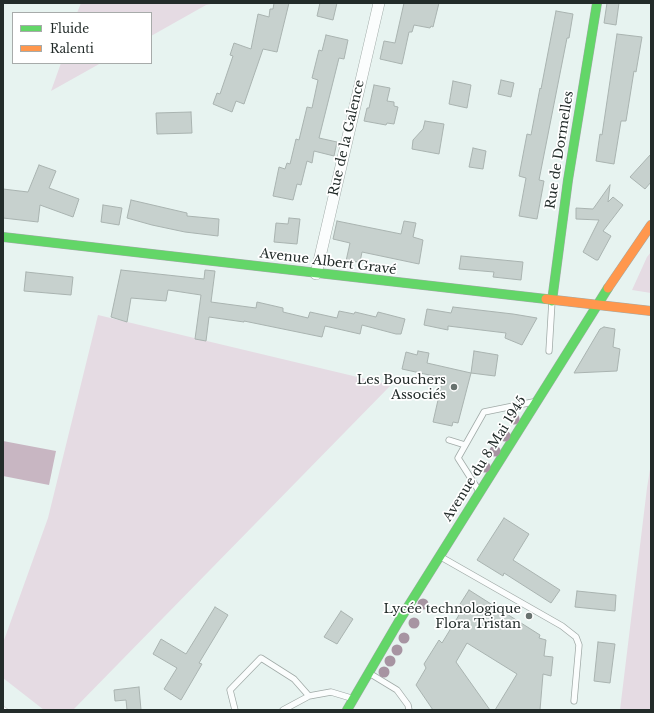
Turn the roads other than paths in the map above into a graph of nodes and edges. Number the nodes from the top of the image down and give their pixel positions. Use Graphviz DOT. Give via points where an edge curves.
graph roads {
  1 [pos="379,3"];
  2 [pos="597,3"];
  3 [pos="651,225"];
  4 [pos="3,237"];
  5 [pos="316,274"];
  6 [pos="552,301"];
  7 [pos="597,305"];
  8 [pos="651,312"];
  9 [pos="549,351"];
  10 [pos="537,401"];
  11 [pos="449,440"];
  12 [pos="465,445"];
  13 [pos="480,492"];
  14 [pos="439,556"];
  15 [pos="369,673"];
  16 [pos="309,696"];
  17 [pos="354,699"];
  18 [pos="574,701"];
  19 [pos="235,710"];
  20 [pos="284,710"];
  21 [pos="347,710"];
  22 [pos="409,710"];
  1 -- 5 [label="street, Rue de la Galence"];
  2 -- 6 [label="street, Rue de Dormelles" via="568,180"];
  3 -- 7 [label="street, Avenue du 8 Mai 1945"];
  4 -- 5 [label="street, Avenue Albert Gravé"];
  5 -- 6 [label="street, Avenue Albert Gravé"];
  6 -- 7 [label="street, Avenue Albert Gravé"];
  6 -- 9 [label="lane"];
  7 -- 8 [label="street, Avenue Albert Gravé"];
  7 -- 10 [label="street, Avenue du 8 Mai 1945"];
  10 -- 12 [label="lane" via="484,412"];
  10 -- 13 [label="street, Avenue du 8 Mai 1945"];
  11 -- 12 [label="lane"];
  12 -- 13 [label="lane" via="458,458"];
  13 -- 14 [label="street, Avenue du 8 Mai 1945"];
  14 -- 15 [label="street, Avenue du 8 Mai 1945"];
  14 -- 18 [label="lane" via="562,626 576,637 579,645"];
  15 -- 17 [label="street, Avenue du 8 Mai 1945"];
  15 -- 22 [label="lane" via="397,690"];
  16 -- 17 [label="lane" via="331,692"];
  16 -- 19 [label="lane" via="294,679 261,658 230,690"];
  16 -- 20 [label="lane"];
  17 -- 21 [label="street, Avenue du 8 Mai 1945"];
}
